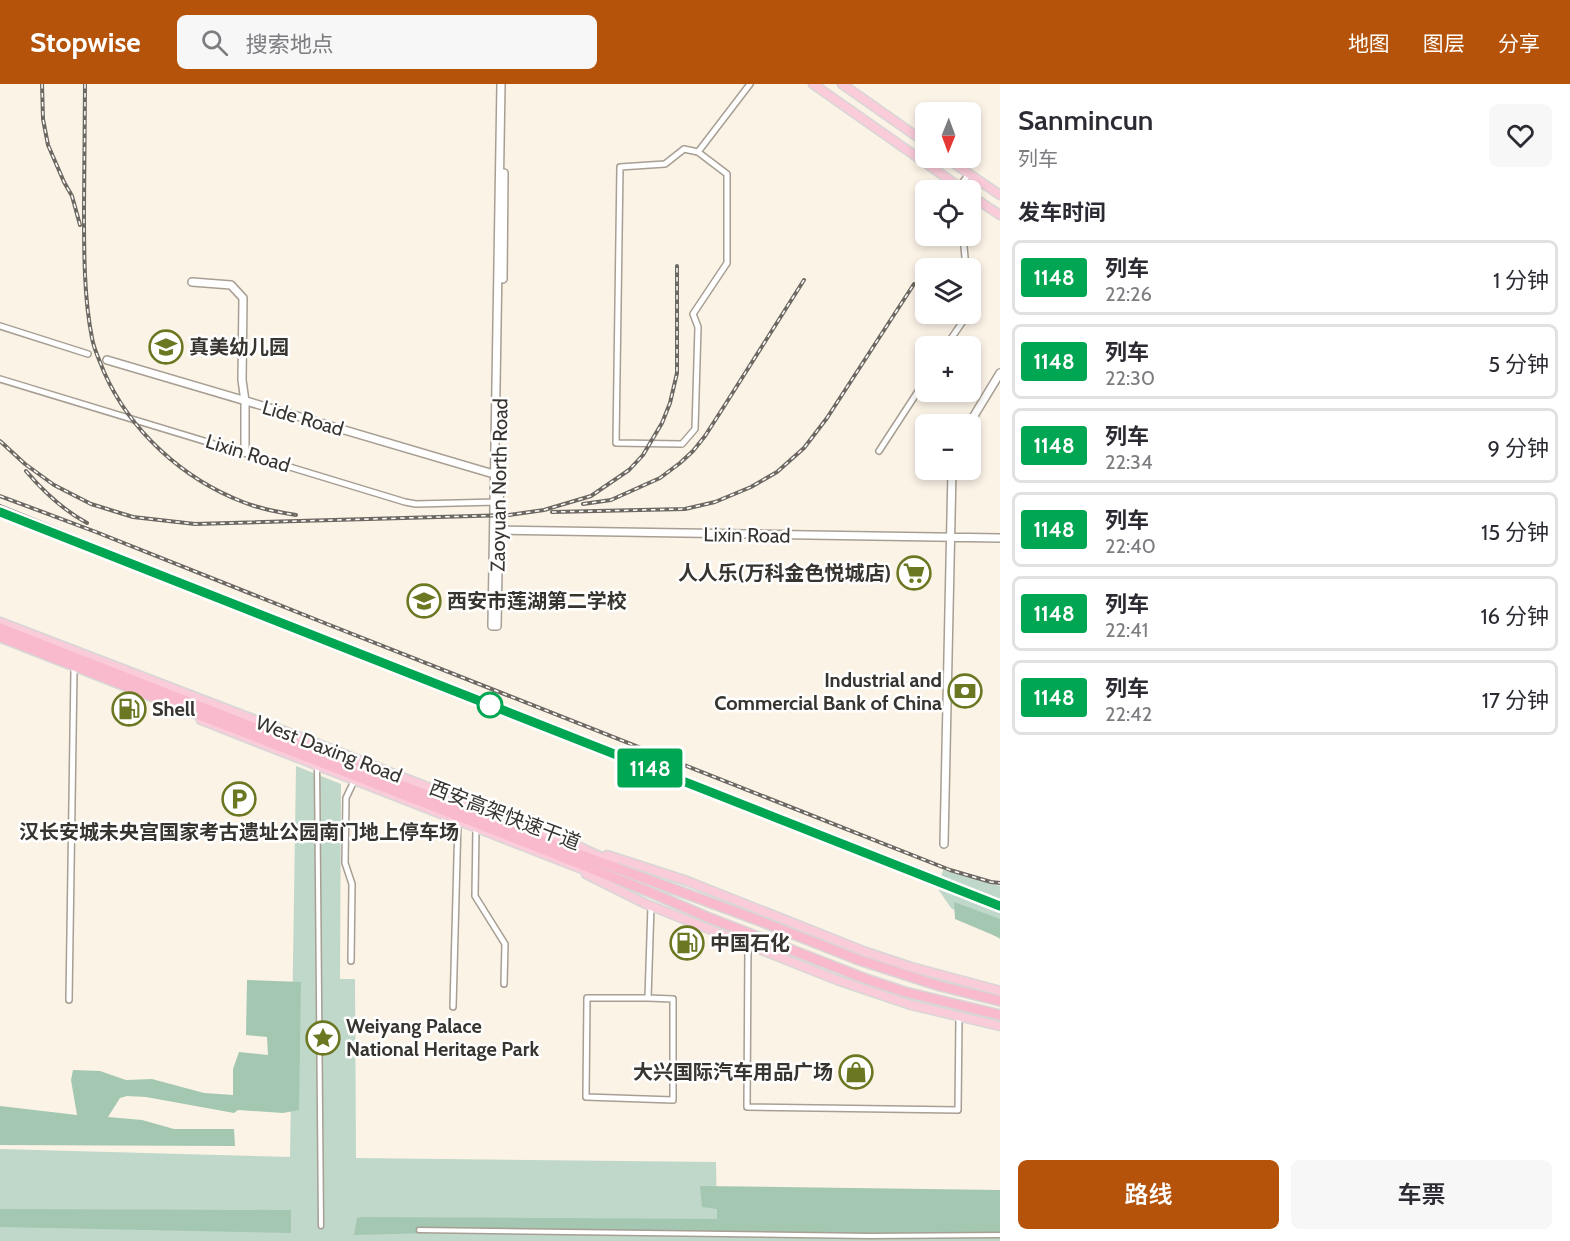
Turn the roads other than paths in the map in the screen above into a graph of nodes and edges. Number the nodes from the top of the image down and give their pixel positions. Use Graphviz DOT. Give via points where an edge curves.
graph roads {
  1 [pos="504,84"];
  2 [pos="750,84"];
  3 [pos="813,84"];
  4 [pos="842,84"];
  5 [pos="915,135"];
  6 [pos="698,152"];
  7 [pos="960,168"];
  8 [pos="969,174"];
  9 [pos="948,180"];
  10 [pos="966,180"];
  11 [pos="1000,195"];
  12 [pos="981,202"];
  13 [pos="1000,215"];
  14 [pos="192,282"];
  15 [pos="0,326"];
  16 [pos="88,354"];
  17 [pos="107,360"];
  18 [pos="1000,373"];
  19 [pos="0,379"];
  20 [pos="915,396"];
  21 [pos="245,401"];
  22 [pos="975,414"];
  23 [pos="879,451"];
  24 [pos="245,453"];
  25 [pos="497,475"];
  26 [pos="952,480"];
  27 [pos="496,502"];
  28 [pos="496,530"];
  29 [pos="951,537"];
  30 [pos="1000,538"];
  31 [pos="0,622"];
  32 [pos="0,628"];
  33 [pos="0,637"];
  34 [pos="0,641"];
  35 [pos="74,670"];
  36 [pos="317,766"];
  37 [pos="354,781"];
  38 [pos="458,821"];
  39 [pos="476,828"];
  40 [pos="944,844"];
  41 [pos="580,847"];
  42 [pos="561,852"];
  43 [pos="570,865"];
  44 [pos="655,882"];
  45 [pos="652,893"];
  46 [pos="651,906"];
  47 [pos="748,945"];
  48 [pos="351,961"];
  49 [pos="504,984"];
  50 [pos="1000,991"];
  51 [pos="648,998"];
  52 [pos="69,1000"];
  53 [pos="1000,1001"];
  54 [pos="453,1008"];
  55 [pos="1000,1015"];
  56 [pos="959,1017"];
  57 [pos="1000,1026"];
  58 [pos="321,1226"];
  59 [pos="419,1230"];
  60 [pos="1000,1235"];
  1 -- 25 [label="street, Zaoyuan North Road"];
  2 -- 6 [label="street"];
  3 -- 9 [label="main road"];
  4 -- 5 [label="main road"];
  6 -- 6 [label="street" via="727,174 727,263 693,314 698,327 695,429 682,444 616,443 620,167 664,164 684,149"];
  7 -- 8 [label="main road"];
  8 -- 10 [label="street"];
  8 -- 11 [label="main road"];
  12 -- 13 [label="main road"];
  14 -- 21 [label="street" via="231,285 243,298"];
  15 -- 16 [label="street"];
  17 -- 21 [label="street, Lide Road"];
  18 -- 22 [label="street"];
  19 -- 24 [label="street, Lixin Road"];
  20 -- 23 [label="street"];
  21 -- 24 [label="street"];
  21 -- 25 [label="street, Lide Road"];
  24 -- 27 [label="street, Lixin Road" via="416,504"];
  25 -- 27 [label="street, Zaoyuan North Road"];
  26 -- 29 [label="street"];
  27 -- 28 [label="street, Zaoyuan North Road"];
  28 -- 28 [label="street, Zaoyuan North Road" via="492,626 497,626"];
  28 -- 29 [label="street, Lixin Road"];
  29 -- 30 [label="street, Lixin Road"];
  29 -- 40 [label="street"];
  31 -- 41 [label="main road, West Daxing Road"];
  32 -- 42 [label="highway, 西安高架快速干道"];
  33 -- 42 [label="highway, 西安高架快速干道"];
  34 -- 35 [label="main road, West Daxing Road"];
  35 -- 36 [label="main road, West Daxing Road"];
  35 -- 52 [label="street"];
  36 -- 37 [label="main road, West Daxing Road"];
  36 -- 58 [label="street"];
  37 -- 38 [label="main road, West Daxing Road"];
  37 -- 48 [label="street" via="346,798 345,863 352,884"];
  38 -- 39 [label="main road, West Daxing Road"];
  38 -- 54 [label="street"];
  39 -- 43 [label="main road, West Daxing Road"];
  39 -- 49 [label="street" via="475,896 505,944"];
  41 -- 44 [label="main road, West Daxing Road"];
  41 -- 50 [label="main road" via="687,881 877,956"];
  42 -- 44 [label="highway, 西安高架快速干道"];
  42 -- 45 [label="highway, 西安高架快速干道"];
  43 -- 45 [label="main road, West Daxing Road"];
  43 -- 46 [label="main road"];
  44 -- 53 [label="highway, 西安高架快速干道" via="882,968"];
  45 -- 55 [label="highway, 西安高架快速干道" via="832,967 905,992"];
  46 -- 47 [label="main road"];
  46 -- 51 [label="street"];
  47 -- 56 [label="main road" via="881,995"];
  47 -- 56 [label="street" via="747,1107 958,1110"];
  51 -- 51 [label="street" via="587,999 586,1097 672,1100 673,999"];
  56 -- 57 [label="main road"];
  59 -- 60 [label="street"];
}
